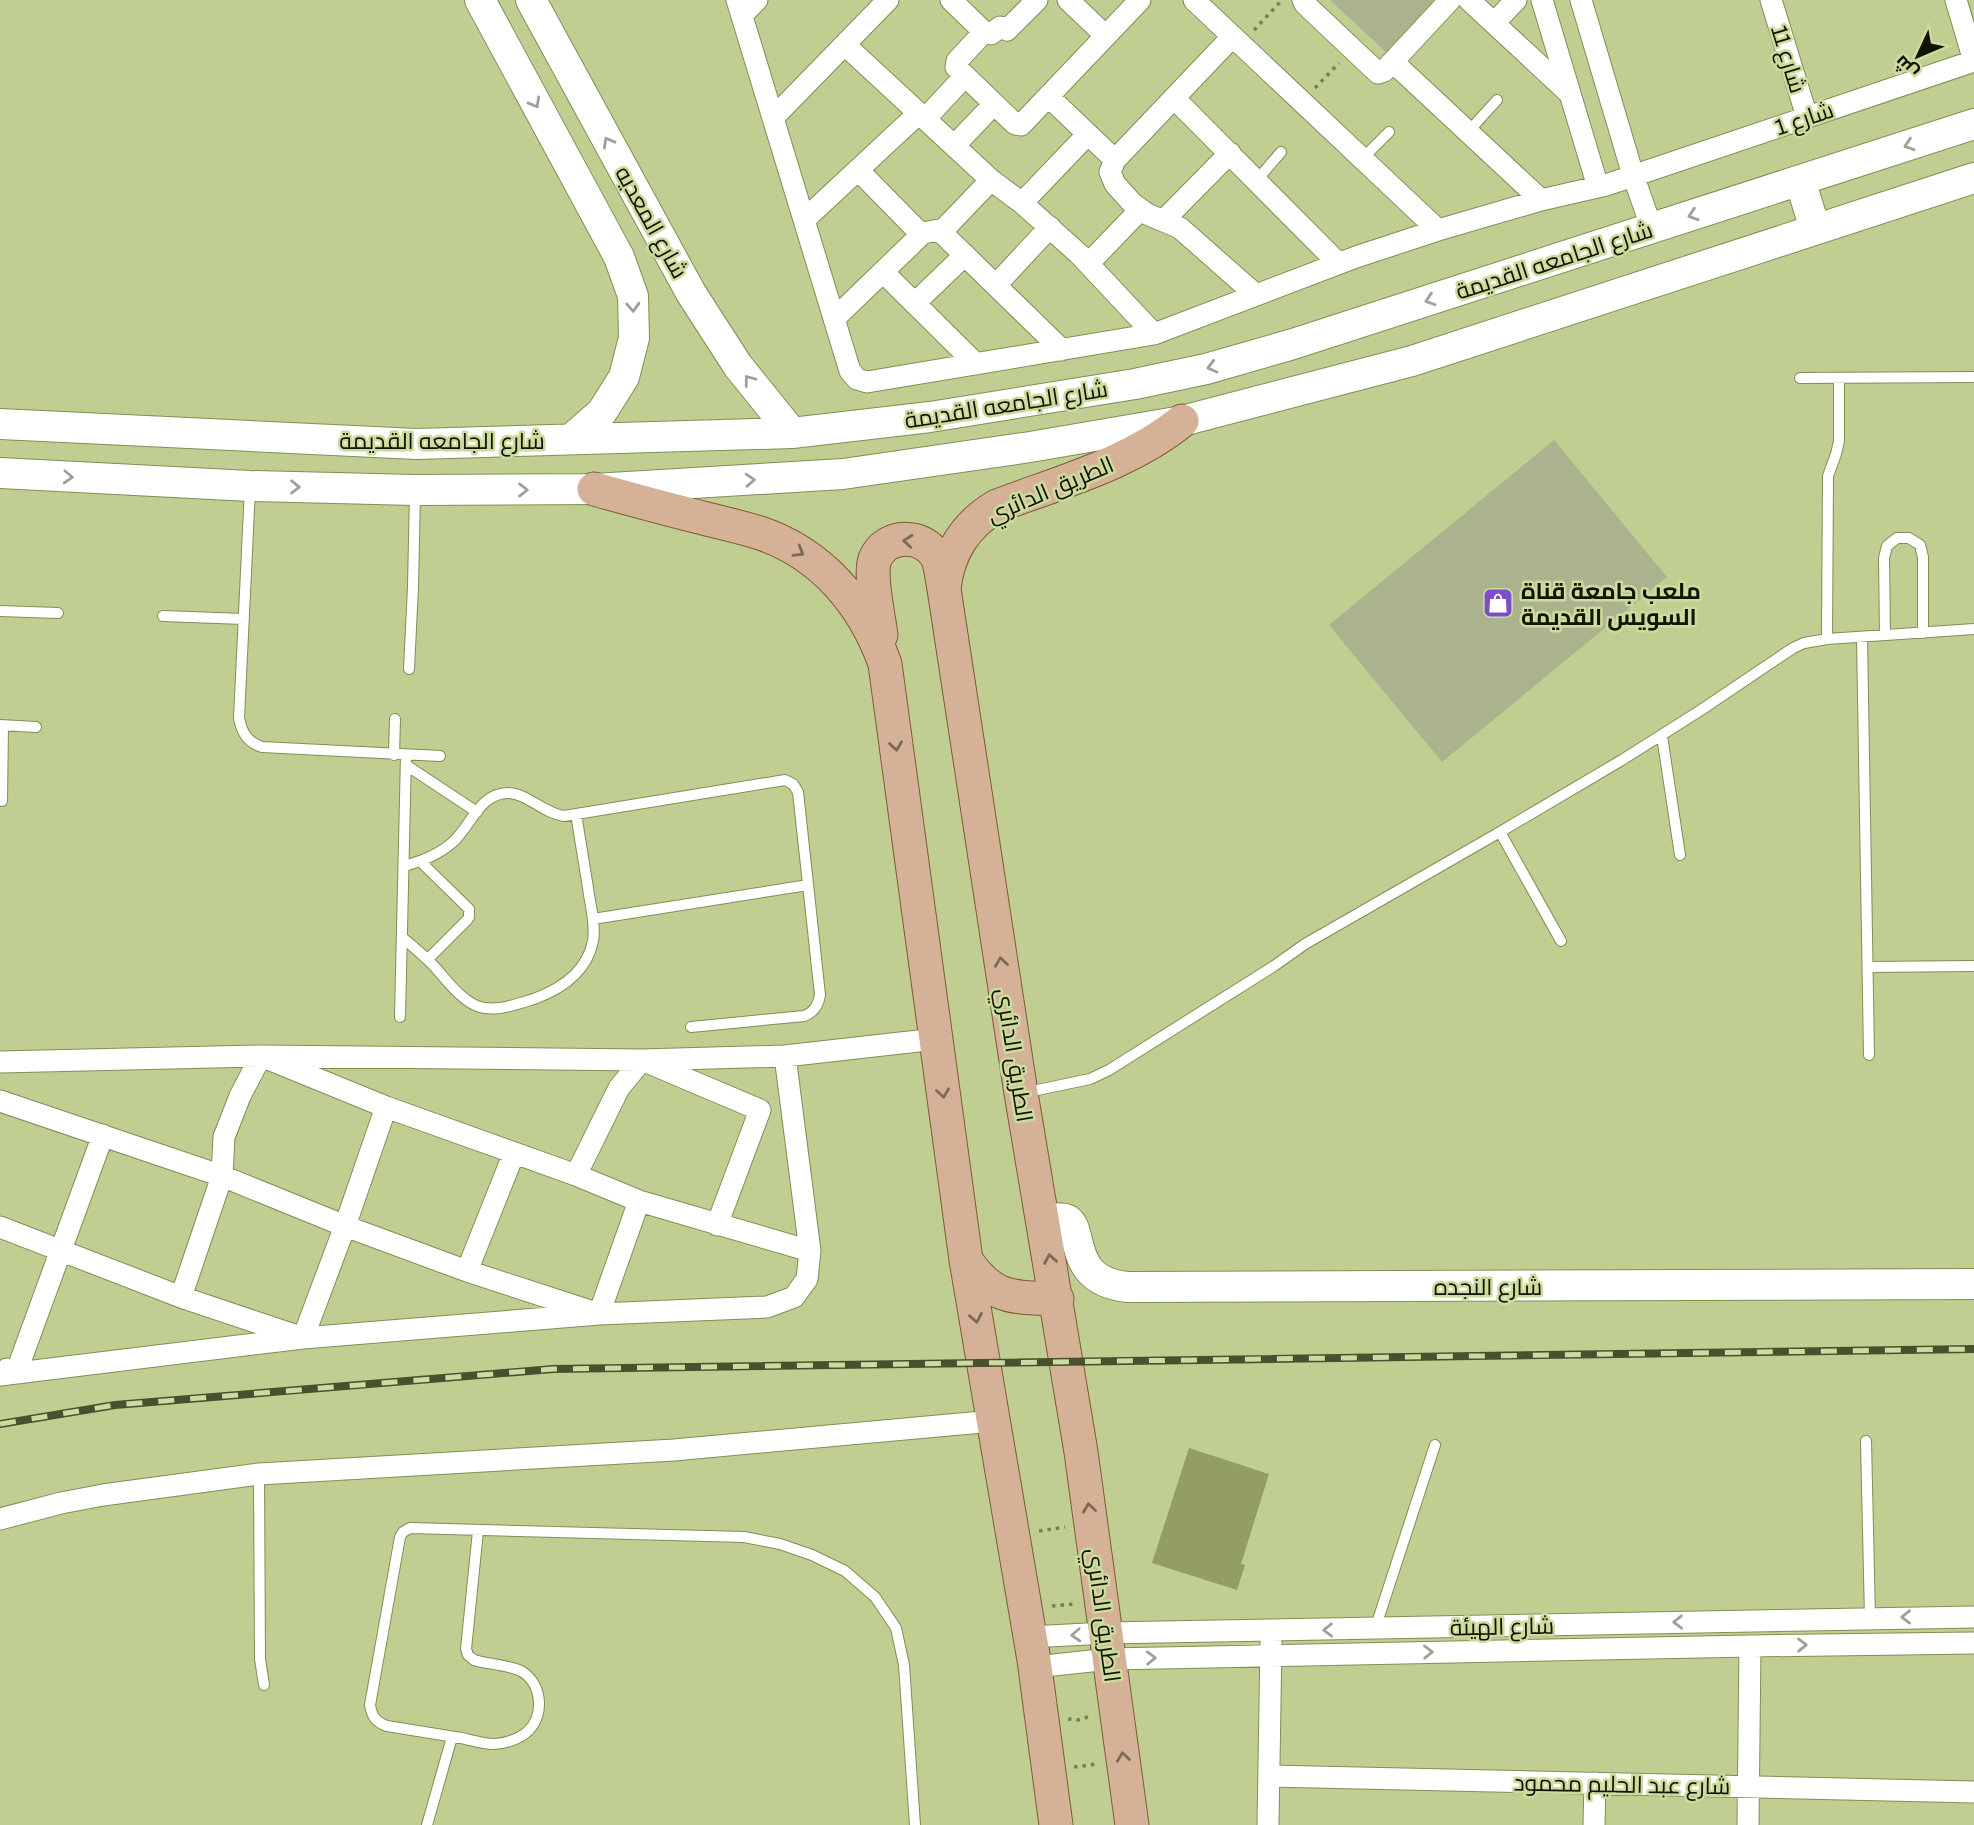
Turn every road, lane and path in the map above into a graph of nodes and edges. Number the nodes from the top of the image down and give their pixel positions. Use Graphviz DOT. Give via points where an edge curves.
graph roads {
  1 [pos="480,0"];
  2 [pos="757,0"];
  3 [pos="888,0"];
  4 [pos="951,0"];
  5 [pos="1037,0"];
  6 [pos="1068,0"];
  7 [pos="1140,0"];
  8 [pos="1194,0"];
  9 [pos="1282,0"];
  10 [pos="1303,0"];
  11 [pos="1450,0"];
  12 [pos="1469,0"];
  13 [pos="1516,0"];
  14 [pos="1542,0"];
  15 [pos="1581,0"];
  16 [pos="1771,0"];
  17 [pos="1956,0"];
  18 [pos="532,1"];
  19 [pos="740,8"];
  20 [pos="1494,23"];
  21 [pos="985,32"];
  22 [pos="1106,36"];
  23 [pos="1236,40"];
  24 [pos="845,45"];
  25 [pos="1352,49"];
  26 [pos="558,51"];
  27 [pos="1974,61"];
  28 [pos="1393,62"];
  29 [pos="518,71"];
  30 [pos="965,76"];
  31 [pos="1571,94"];
  32 [pos="1049,97"];
  33 [pos="1174,98"];
  34 [pos="1497,100"];
  35 [pos="1301,102"];
  36 [pos="994,104"];
  37 [pos="922,116"];
  38 [pos="1807,117"];
  39 [pos="773,118"];
  40 [pos="1974,124"];
  41 [pos="1389,132"];
  42 [pos="1468,132"];
  43 [pos="1088,134"];
  44 [pos="954,146"];
  45 [pos="1281,152"];
  46 [pos="1230,153"];
  47 [pos="1362,159"];
  48 [pos="1115,160"];
  49 [pos="858,170"];
  50 [pos="1633,175"];
  51 [pos="1974,178"];
  52 [pos="991,180"];
  53 [pos="1256,180"];
  54 [pos="1800,180"];
  55 [pos="1598,187"];
  56 [pos="1541,200"];
  57 [pos="1022,203"];
  58 [pos="1140,210"];
  59 [pos="804,220"];
  60 [pos="1164,220"];
  61 [pos="1050,227"];
  62 [pos="1652,229"];
  63 [pos="1815,229"];
  64 [pos="1438,230"];
  65 [pos="931,232"];
  66 [pos="965,255"];
  67 [pos="1088,263"];
  68 [pos="1338,263"];
  69 [pos="883,272"];
  70 [pos="996,285"];
  71 [pos="1256,295"];
  72 [pos="915,303"];
  73 [pos="834,319"];
  74 [pos="1154,334"];
  75 [pos="1062,350"];
  76 [pos="976,364"];
  77 [pos="1974,377"];
  78 [pos="1801,378"];
  79 [pos="1839,378"];
  80 [pos="1182,421"];
  81 [pos="0,424"];
  82 [pos="792,433"];
  83 [pos="570,439"];
  84 [pos="0,473"];
  85 [pos="250,486"];
  86 [pos="594,489"];
  87 [pos="415,490"];
  88 [pos="944,589"];
  89 [pos="0,611"];
  90 [pos="58,613"];
  91 [pos="163,616"];
  92 [pos="244,620"];
  93 [pos="1974,629"];
  94 [pos="1923,633"];
  95 [pos="1885,635"];
  96 [pos="1862,636"];
  97 [pos="1827,639"];
  98 [pos="885,664"];
  99 [pos="409,669"];
  100 [pos="396,719"];
  101 [pos="1,725"];
  102 [pos="36,727"];
  103 [pos="1662,736"];
  104 [pos="394,755"];
  105 [pos="440,756"];
  106 [pos="406,760"];
  107 [pos="2,801"];
  108 [pos="477,813"];
  109 [pos="576,814"];
  110 [pos="1500,832"];
  111 [pos="1680,855"];
  112 [pos="421,862"];
  113 [pos="404,866"];
  114 [pos="808,885"];
  115 [pos="593,919"];
  116 [pos="402,937"];
  117 [pos="1561,942"];
  118 [pos="428,959"];
  119 [pos="1974,966"];
  120 [pos="1868,967"];
  121 [pos="400,1017"];
  122 [pos="691,1027"];
  123 [pos="936,1039"];
  124 [pos="1869,1055"];
  125 [pos="261,1056"];
  126 [pos="785,1056"];
  127 [pos="642,1060"];
  128 [pos="0,1062"];
  129 [pos="1020,1093"];
  130 [pos="0,1101"];
  131 [pos="791,1106"];
  132 [pos="386,1107"];
  133 [pos="760,1110"];
  134 [pos="103,1135"];
  135 [pos="514,1153"];
  136 [pos="576,1175"];
  137 [pos="222,1176"];
  138 [pos="639,1201"];
  139 [pos="1042,1219"];
  140 [pos="717,1225"];
  141 [pos="345,1226"];
  142 [pos="0,1227"];
  143 [pos="60,1250"];
  144 [pos="810,1251"];
  145 [pos="966,1260"];
  146 [pos="467,1271"];
  147 [pos="1974,1284"];
  148 [pos="181,1297"];
  149 [pos="1056,1299"];
  150 [pos="599,1314"];
  151 [pos="303,1338"];
  152 [pos="5,1371"];
  153 [pos="993,1421"];
  154 [pos="1866,1441"];
  155 [pos="1435,1445"];
  156 [pos="259,1474"];
  157 [pos="1064,1515"];
  158 [pos="0,1519"];
  159 [pos="478,1531"];
  160 [pos="1033,1532"];
  161 [pos="1077,1604"];
  162 [pos="1048,1607"];
  163 [pos="1974,1617"];
  164 [pos="1870,1618"];
  165 [pos="1375,1629"];
  166 [pos="1272,1631"];
  167 [pos="1974,1643"];
  168 [pos="1108,1646"];
  169 [pos="1750,1646"];
  170 [pos="1032,1652"];
  171 [pos="1271,1656"];
  172 [pos="264,1685"];
  173 [pos="1096,1713"];
  174 [pos="1064,1728"];
  175 [pos="452,1737"];
  176 [pos="1124,1759"];
  177 [pos="1049,1770"];
  178 [pos="1269,1776"];
  179 [pos="1595,1783"];
  180 [pos="1749,1787"];
  181 [pos="1974,1792"];
  182 [pos="427,1825"];
  183 [pos="915,1825"];
  184 [pos="1056,1825"];
  185 [pos="1132,1825"];
  186 [pos="1268,1825"];
  187 [pos="1594,1825"];
  188 [pos="1748,1825"];
  1 -- 29 [label="main road, شارع المعديه"];
  2 -- 19 [label="street"];
  3 -- 24 [label="street"];
  4 -- 21 [label="street"];
  5 -- 21 [label="street" via="1007,30 1000,27 991,34"];
  6 -- 22 [label="street"];
  7 -- 22 [label="street"];
  8 -- 23 [label="street"];
  9 -- 23 [label="path"];
  10 -- 25 [label="street"];
  11 -- 28 [label="street"];
  12 -- 20 [label="street"];
  13 -- 20 [label="street"];
  14 -- 31 [label="street"];
  15 -- 50 [label="street"];
  16 -- 38 [label="street, شارع 11"];
  17 -- 27 [label="street"];
  18 -- 26 [label="main road, شارع المعديه"];
  19 -- 39 [label="street, شارع 1"];
  20 -- 31 [label="street"];
  21 -- 30 [label="street" via="956,63"];
  22 -- 32 [label="street"];
  23 -- 33 [label="street"];
  23 -- 35 [label="street"];
  24 -- 37 [label="street"];
  24 -- 39 [label="street"];
  25 -- 28 [label="street" via="1378,73"];
  25 -- 35 [label="path"];
  26 -- 29 [label="main road"];
  82 -- 26 [label="main road, شارع المعديه, one-way" via="708,321"];
  27 -- 38 [label="street, شارع 1"];
  28 -- 42 [label="street"];
  29 -- 83 [label="main road, شارع المعديه, one-way" via="619,257 633,296 634,338 624,377 602,412"];
  30 -- 36 [label="street"];
  30 -- 37 [label="street"];
  31 -- 55 [label="street"];
  32 -- 36 [label="street" via="1019,125"];
  32 -- 43 [label="street"];
  33 -- 46 [label="street"];
  33 -- 48 [label="street"];
  34 -- 42 [label="lane"];
  35 -- 47 [label="street"];
  36 -- 44 [label="street"];
  37 -- 44 [label="street"];
  37 -- 49 [label="street"];
  38 -- 50 [label="street, شارع 1"];
  39 -- 59 [label="street, شارع 1"];
  40 -- 54 [label="main road, شارع الجامعه القديمة, one-way"];
  41 -- 47 [label="lane"];
  42 -- 56 [label="street"];
  43 -- 48 [label="street"];
  43 -- 57 [label="street"];
  44 -- 52 [label="street"];
  45 -- 53 [label="lane"];
  46 -- 53 [label="street"];
  46 -- 60 [label="street"];
  47 -- 64 [label="street"];
  48 -- 58 [label="street" via="1111,179"];
  49 -- 59 [label="street"];
  49 -- 65 [label="street" via="916,229"];
  50 -- 55 [label="street, شارع 1"];
  50 -- 62 [label="street"];
  51 -- 63 [label="main road, شارع الجامعه القديمة"];
  52 -- 57 [label="street"];
  52 -- 65 [label="street" via="947,227"];
  53 -- 68 [label="street"];
  54 -- 62 [label="main road, شارع الجامعه القديمة, one-way"];
  54 -- 63 [label="main road"];
  55 -- 56 [label="street, شارع 1"];
  56 -- 64 [label="street, شارع 1"];
  57 -- 61 [label="street"];
  58 -- 60 [label="street"];
  58 -- 67 [label="street"];
  59 -- 73 [label="street, شارع 1"];
  60 -- 71 [label="street" via="1180,228"];
  61 -- 67 [label="street"];
  61 -- 70 [label="street"];
  62 -- 82 [label="main road, شارع الجامعه القديمة, one-way" via="1206,369 944,415"];
  63 -- 80 [label="main road, شارع الجامعه القديمة" via="1412,361"];
  64 -- 68 [label="street, شارع 1"];
  65 -- 66 [label="street"];
  65 -- 69 [label="street"];
  66 -- 70 [label="street"];
  66 -- 72 [label="street"];
  67 -- 74 [label="street"];
  68 -- 71 [label="street, شارع 1"];
  69 -- 72 [label="street"];
  69 -- 73 [label="street"];
  70 -- 75 [label="street"];
  71 -- 74 [label="street, شارع 1"];
  72 -- 76 [label="street"];
  73 -- 76 [label="street, شارع 1" via="850,371 862,381"];
  74 -- 75 [label="street, شارع 1"];
  75 -- 76 [label="street, شارع 1"];
  77 -- 79 [label="lane"];
  78 -- 79 [label="lane"];
  79 -- 97 [label="lane" via="1839,441 1828,476"];
  86 -- 80 [label="main road, شارع الجامعه القديمة, one-way" via="843,474"];
  80 -- 88 [label="main road, الطريق الدائري" via="1131,455 985,513 956,545"];
  81 -- 83 [label="main road, شارع الجامعه القديمة" via="416,444"];
  82 -- 83 [label="main road, شارع الجامعه القديمة"];
  84 -- 85 [label="main road, شارع الجامعه القديمة, one-way"];
  85 -- 87 [label="main road, شارع الجامعه القديمة, one-way"];
  85 -- 92 [label="lane"];
  87 -- 86 [label="main road, شارع الجامعه القديمة, one-way"];
  86 -- 98 [label="main road, one-way" via="760,533 797,550 831,575 852,599"];
  87 -- 99 [label="lane"];
  88 -- 98 [label="main road, one-way" via="937,558 927,545 913,539 884,547 875,560 873,576"];
  129 -- 88 [label="main road, الطريق الدائري, one-way"];
  89 -- 90 [label="lane"];
  91 -- 92 [label="lane"];
  92 -- 104 [label="lane" via="239,718 253,744"];
  93 -- 94 [label="lane"];
  94 -- 95 [label="lane"];
  94 -- 95 [label="lane" via="1920,545 1909,538 1896,538 1887,546 1884,558"];
  95 -- 96 [label="lane"];
  96 -- 97 [label="lane"];
  96 -- 120 [label="lane"];
  97 -- 103 [label="lane" via="1793,648"];
  98 -- 123 [label="main road, one-way"];
  100 -- 104 [label="lane"];
  101 -- 102 [label="lane"];
  101 -- 107 [label="lane"];
  103 -- 110 [label="lane"];
  103 -- 111 [label="lane"];
  104 -- 106 [label="lane"];
  105 -- 106 [label="lane"];
  106 -- 108 [label="lane"];
  106 -- 113 [label="lane"];
  108 -- 109 [label="lane" via="491,797 511,793 556,814"];
  108 -- 112 [label="lane" via="454,841"];
  109 -- 114 [label="lane" via="790,781 797,792"];
  109 -- 115 [label="lane"];
  110 -- 117 [label="lane"];
  110 -- 129 [label="lane" via="1305,944 1103,1073"];
  112 -- 113 [label="lane"];
  112 -- 118 [label="lane" via="470,913"];
  113 -- 116 [label="lane"];
  114 -- 115 [label="lane"];
  114 -- 122 [label="lane" via="820,995 816,1008 804,1016"];
  115 -- 118 [label="lane" via="593,942 575,976 542,996 506,1007 479,1007 467,1001"];
  116 -- 118 [label="lane"];
  116 -- 121 [label="lane"];
  119 -- 120 [label="lane"];
  120 -- 124 [label="lane"];
  123 -- 126 [label="street"];
  123 -- 145 [label="main road, one-way"];
  125 -- 127 [label="street"];
  125 -- 128 [label="street"];
  125 -- 132 [label="street"];
  125 -- 137 [label="street" via="224,1138"];
  126 -- 127 [label="street"];
  126 -- 131 [label="street"];
  127 -- 133 [label="street"];
  127 -- 136 [label="street" via="618,1088"];
  129 -- 139 [label="main road, الطريق الدائري"];
  130 -- 134 [label="street"];
  131 -- 133 [label="street"];
  131 -- 144 [label="street"];
  132 -- 135 [label="street"];
  132 -- 141 [label="street"];
  133 -- 140 [label="street"];
  134 -- 137 [label="street"];
  134 -- 143 [label="street"];
  135 -- 136 [label="street"];
  135 -- 146 [label="street"];
  136 -- 138 [label="street"];
  137 -- 141 [label="street"];
  137 -- 148 [label="street"];
  138 -- 140 [label="street"];
  138 -- 150 [label="street"];
  139 -- 147 [label="main road, شارع النجده" via="1070,1222 1081,1257 1093,1275 1128,1287"];
  149 -- 139 [label="main road, الطريق الدائري, one-way"];
  140 -- 144 [label="street"];
  141 -- 146 [label="street"];
  141 -- 151 [label="street"];
  142 -- 143 [label="street"];
  143 -- 148 [label="street"];
  143 -- 152 [label="street"];
  144 -- 150 [label="street" via="807,1279 794,1297 767,1307"];
  145 -- 149 [label="main road" via="994,1290 1014,1297"];
  145 -- 153 [label="main road, one-way"];
  146 -- 150 [label="street"];
  148 -- 151 [label="street"];
  168 -- 149 [label="main road, الطريق الدائري, one-way"];
  150 -- 151 [label="street"];
  151 -- 152 [label="street"];
  153 -- 156 [label="street" via="674,1450"];
  153 -- 170 [label="main road"];
  154 -- 164 [label="lane"];
  155 -- 165 [label="lane"];
  156 -- 158 [label="street" via="103,1495"];
  156 -- 172 [label="lane"];
  157 -- 160 [label="path" via="1065,1527"];
  159 -- 175 [label="lane" via="468,1655 520,1671 530,1679 540,1700 539,1712 535,1723 517,1738 493,1744"];
  159 -- 175 [label="lane" via="410,1528 403,1532 370,1705 378,1723"];
  159 -- 183 [label="lane" via="744,1537 780,1544 845,1571 875,1597 896,1628 904,1665"];
  161 -- 162 [label="path"];
  163 -- 164 [label="street, شارع الهيئة, one-way"];
  164 -- 165 [label="street, شارع الهيئة, one-way"];
  165 -- 166 [label="street, شارع الهيئة, one-way"];
  166 -- 168 [label="street, شارع الهيئة"];
  166 -- 171 [label="street"];
  169 -- 167 [label="street, شارع الهيئة, one-way"];
  168 -- 170 [label="street, شارع الهيئة, one-way"];
  168 -- 170 [label="street, شارع الهيئة"];
  168 -- 171 [label="street, شارع الهيئة, one-way"];
  176 -- 168 [label="main road, الطريق الدائري, one-way"];
  171 -- 169 [label="street, شارع الهيئة, one-way"];
  169 -- 180 [label="street"];
  170 -- 177 [label="main road"];
  171 -- 178 [label="street"];
  173 -- 174 [label="path" via="1078,1720 1064,1715"];
  175 -- 182 [label="lane"];
  176 -- 177 [label="path"];
  176 -- 185 [label="main road, الطريق الدائري"];
  177 -- 184 [label="main road"];
  178 -- 179 [label="street, شارع عبد الحليم محمود"];
  178 -- 186 [label="street"];
  179 -- 180 [label="street, شارع عبد الحليم محمود"];
  179 -- 187 [label="street"];
  180 -- 181 [label="street, شارع عبد الحليم محمود"];
  180 -- 188 [label="street"];
}
